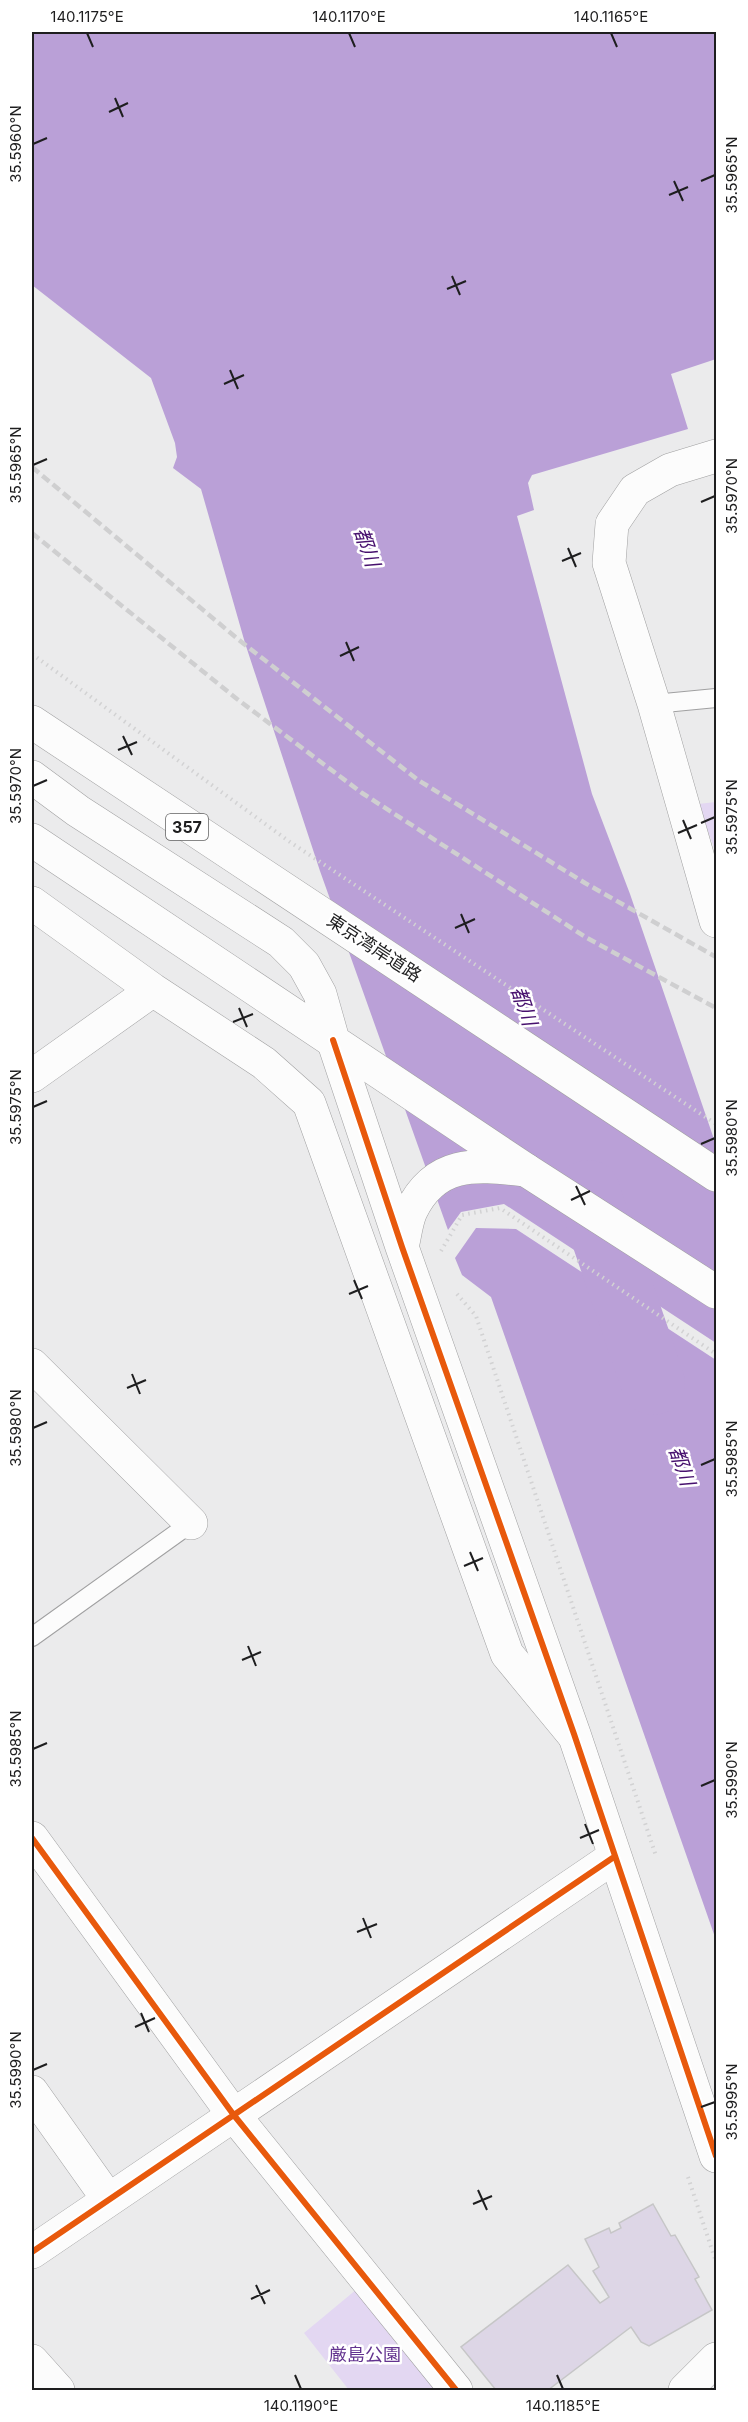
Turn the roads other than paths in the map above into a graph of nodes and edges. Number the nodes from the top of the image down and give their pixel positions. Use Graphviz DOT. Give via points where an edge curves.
graph roads {
  1 [pos="717,456"];
  2 [pos="717,698"];
  3 [pos="654,704"];
  4 [pos="32,722"];
  5 [pos="32,777"];
  6 [pos="32,840"];
  7 [pos="32,903"];
  8 [pos="717,921"];
  9 [pos="153,990"];
  10 [pos="333,1040"];
  11 [pos="32,1076"];
  12 [pos="526,1170"];
  13 [pos="717,1175"];
  14 [pos="402,1247"];
  15 [pos="717,1292"];
  16 [pos="32,1365"];
  17 [pos="191,1523"];
  18 [pos="32,1637"];
  19 [pos="574,1734"];
  20 [pos="32,1838"];
  21 [pos="614,1857"];
  22 [pos="32,2092"];
  23 [pos="233,2114"];
  24 [pos="717,2156"];
  25 [pos="108,2199"];
  26 [pos="32,2252"];
  27 [pos="717,2359"];
  28 [pos="32,2361"];
  29 [pos="58,2391"];
  30 [pos="456,2391"];
  31 [pos="685,2391"];
  1 -- 3 [label="main road" via="670,470 635,490 612,524 609,563"];
  2 -- 3 [label="lane"];
  3 -- 8 [label="main road"];
  4 -- 13 [label="main road, 東京湾岸道路 / 357"];
  5 -- 10 [label="main road" via="281,942 304,965 320,994"];
  6 -- 10 [label="main road"];
  7 -- 9 [label="main road"];
  9 -- 11 [label="main road"];
  9 -- 19 [label="main road" via="264,1063 309,1103 507,1654"];
  10 -- 12 [label="main road"];
  10 -- 14 [label="main road"];
  12 -- 14 [label="main road" via="479,1166 442,1174 427,1186 411,1212"];
  12 -- 15 [label="main road"];
  14 -- 19 [label="main road"];
  16 -- 17 [label="main road"];
  17 -- 18 [label="lane"];
  19 -- 21 [label="main road"];
  20 -- 23 [label="main road"];
  21 -- 23 [label="main road"];
  21 -- 24 [label="main road"];
  22 -- 25 [label="main road"];
  23 -- 25 [label="main road"];
  23 -- 30 [label="main road"];
  25 -- 26 [label="main road"];
  27 -- 31 [label="main road"];
  28 -- 29 [label="main road"];
}
